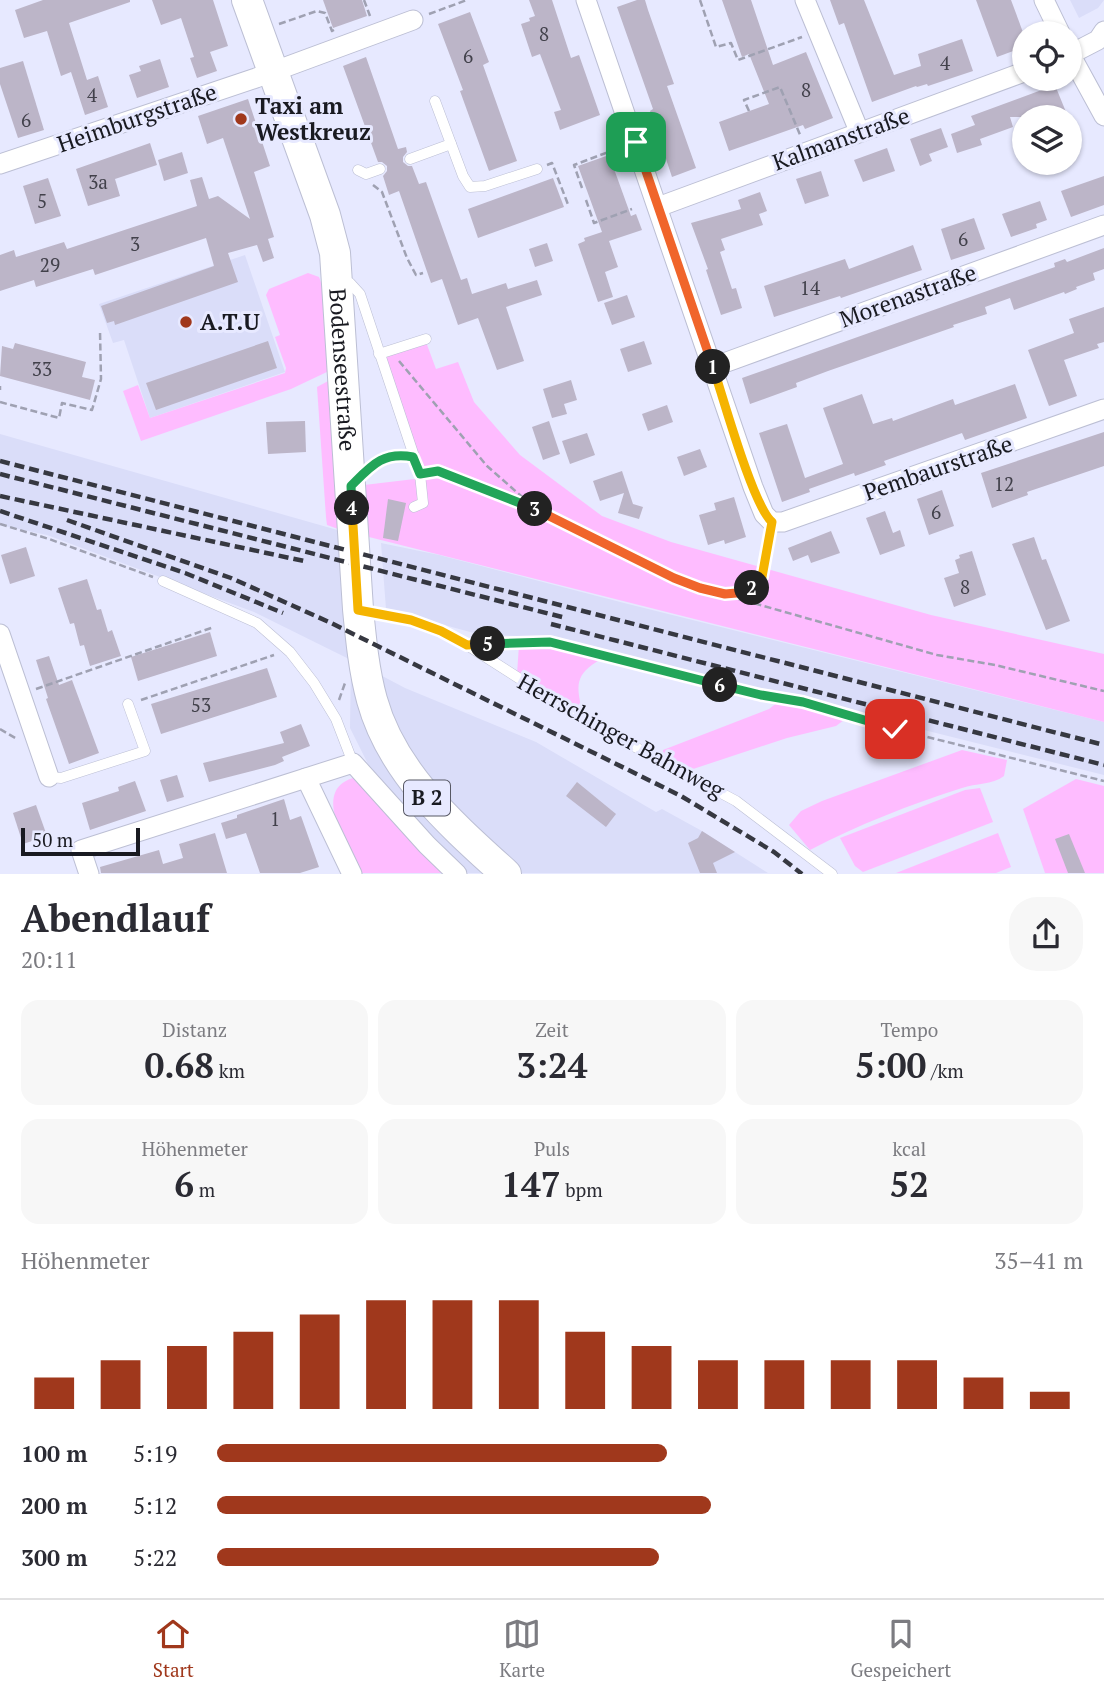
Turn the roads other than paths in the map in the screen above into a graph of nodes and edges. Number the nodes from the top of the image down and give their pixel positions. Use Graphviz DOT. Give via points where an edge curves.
graph roads {
  1 [pos="247,0"];
  2 [pos="586,0"];
  3 [pos="805,0"];
  4 [pos="1044,0"];
  5 [pos="413,20"];
  6 [pos="1054,21"];
  7 [pos="1104,31"];
  8 [pos="1082,48"];
  9 [pos="274,72"];
  10 [pos="1012,76"];
  11 [pos="1082,76"];
  12 [pos="435,101"];
  13 [pos="1104,116"];
  14 [pos="859,131"];
  15 [pos="451,144"];
  16 [pos="410,159"];
  17 [pos="0,164"];
  18 [pos="380,169"];
  19 [pos="537,169"];
  20 [pos="362,172"];
  21 [pos="658,207"];
  22 [pos="1104,225"];
  23 [pos="338,282"];
  24 [pos="426,339"];
  25 [pos="379,354"];
  26 [pos="713,366"];
  27 [pos="1104,409"];
  28 [pos="414,507"];
  29 [pos="163,581"];
  30 [pos="358,610"];
  31 [pos="0,634"];
  32 [pos="128,704"];
  33 [pos="353,763"];
  34 [pos="48,777"];
  35 [pos="306,778"];
  36 [pos="89,873"];
  37 [pos="352,873"];
  38 [pos="457,873"];
  39 [pos="506,873"];
  40 [pos="832,873"];
  1 -- 9 [label="main road, Bodenseestraße / B 2"];
  2 -- 21 [label="street"];
  3 -- 14 [label="street"];
  4 -- 6 [label="street"];
  5 -- 9 [label="street, Heimburgstraße"];
  7 -- 8 [label="street"];
  9 -- 17 [label="street, Heimburgstraße"];
  9 -- 23 [label="main road, Bodenseestraße / B 2" via="325,215"];
  10 -- 14 [label="street, Kalmanstraße"];
  11 -- 13 [label="street"];
  12 -- 15 [label="lane"];
  14 -- 21 [label="street, Kalmanstraße"];
  15 -- 16 [label="lane"];
  15 -- 19 [label="lane" via="470,187"];
  18 -- 20 [label="lane"];
  21 -- 26 [label="street"];
  22 -- 26 [label="street, Morenastraße"];
  23 -- 25 [label="lane" via="350,283 360,294"];
  23 -- 30 [label="main road, Bodenseestraße / B 2"];
  24 -- 25 [label="lane"];
  25 -- 28 [label="lane" via="420,474 423,503"];
  26 -- 27 [label="street, Pembaurstraße" via="764,514 777,523"];
  29 -- 33 [label="lane" via="257,623 288,650 336,719"];
  30 -- 39 [label="main road, Bodenseestraße / B 2" via="372,703 397,755 427,799"];
  30 -- 40 [label="lane, Herrschinger Bahnweg" via="411,620 467,645 581,718 736,800"];
  31 -- 34 [label="street"];
  32 -- 34 [label="lane" via="145,751 61,778"];
  33 -- 35 [label="street"];
  33 -- 38 [label="street"];
  35 -- 36 [label="street" via="81,850"];
  35 -- 37 [label="street"];
}
